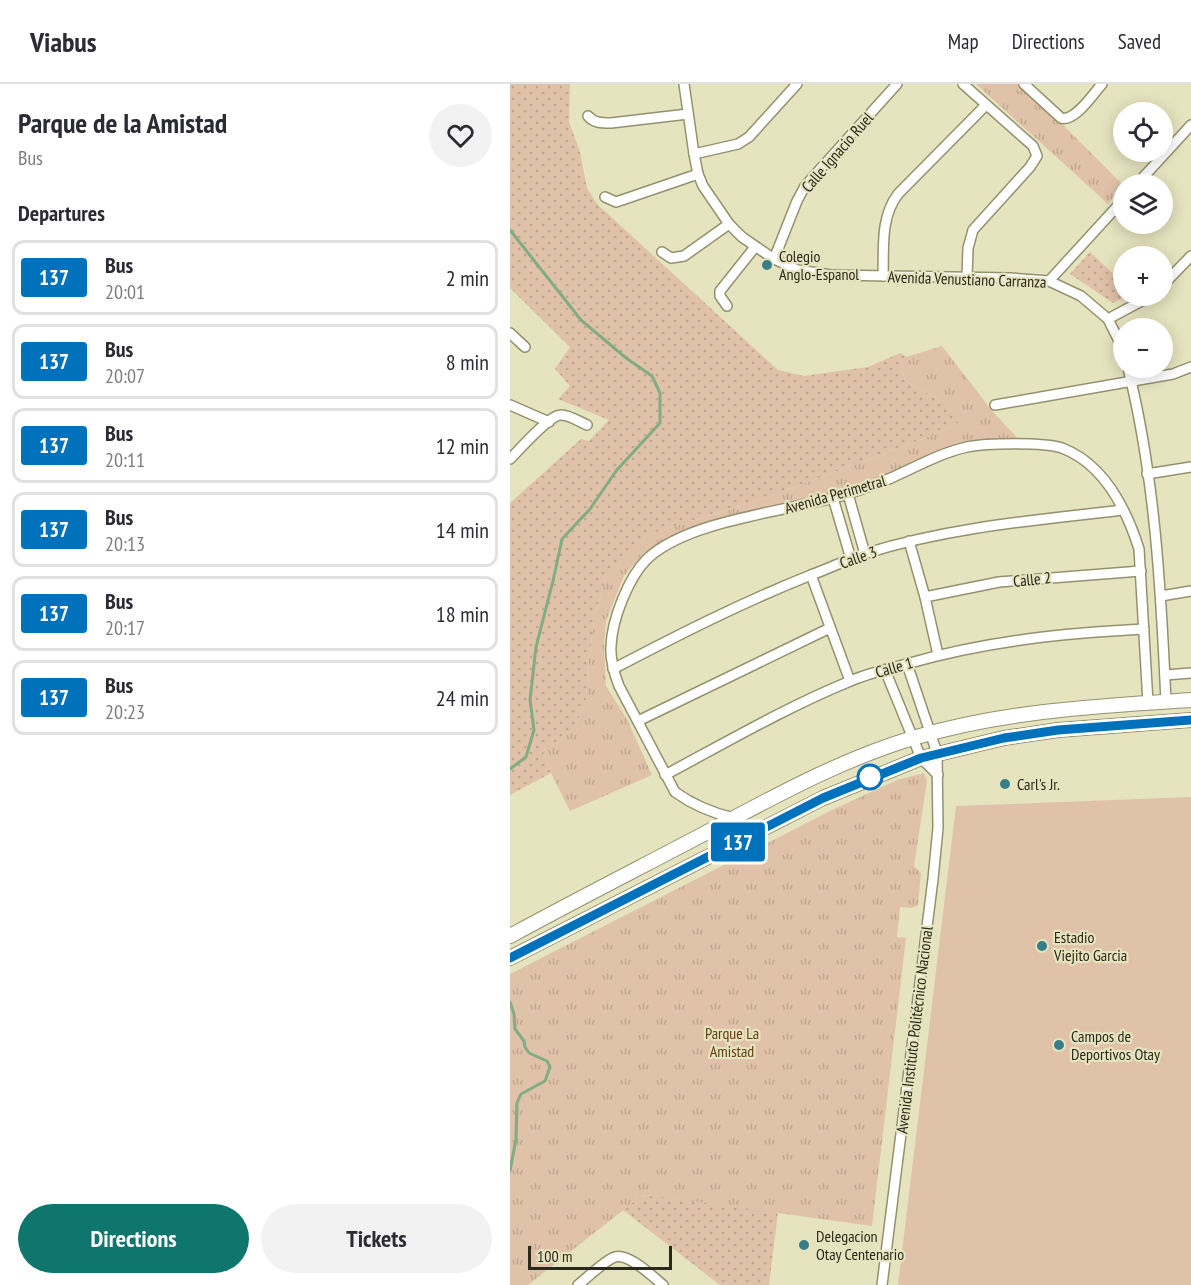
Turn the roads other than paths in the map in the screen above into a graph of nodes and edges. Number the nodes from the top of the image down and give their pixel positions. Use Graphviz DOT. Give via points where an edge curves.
graph roads {
  1 [pos="684,84"];
  2 [pos="797,84"];
  3 [pos="897,84"];
  4 [pos="963,84"];
  5 [pos="1024,84"];
  6 [pos="1102,84"];
  7 [pos="986,105"];
  8 [pos="688,114"];
  9 [pos="588,116"];
  10 [pos="1191,125"];
  11 [pos="694,154"];
  12 [pos="698,174"];
  13 [pos="1146,174"];
  14 [pos="605,197"];
  15 [pos="1113,211"];
  16 [pos="729,224"];
  17 [pos="755,247"];
  18 [pos="663,252"];
  19 [pos="1191,256"];
  20 [pos="774,259"];
  21 [pos="1173,275"];
  22 [pos="883,276"];
  23 [pos="968,278"];
  24 [pos="1049,280"];
  25 [pos="727,306"];
  26 [pos="1132,306"];
  27 [pos="1108,319"];
  28 [pos="1113,329"];
  29 [pos="510,333"];
  30 [pos="525,347"];
  31 [pos="1191,367"];
  32 [pos="1130,378"];
  33 [pos="1131,381"];
  34 [pos="510,405"];
  35 [pos="995,405"];
  36 [pos="549,422"];
  37 [pos="587,425"];
  38 [pos="510,459"];
  39 [pos="1191,467"];
  40 [pos="1147,474"];
  41 [pos="848,494"];
  42 [pos="833,498"];
  43 [pos="1123,510"];
  44 [pos="909,542"];
  45 [pos="865,554"];
  46 [pos="851,559"];
  47 [pos="1141,571"];
  48 [pos="811,575"];
  49 [pos="1191,591"];
  50 [pos="1161,596"];
  51 [pos="925,597"];
  52 [pos="830,628"];
  53 [pos="1144,629"];
  54 [pos="938,655"];
  55 [pos="907,664"];
  56 [pos="613,669"];
  57 [pos="885,670"];
  58 [pos="1191,673"];
  59 [pos="1165,675"];
  60 [pos="850,681"];
  61 [pos="1191,700"];
  62 [pos="1166,702"];
  63 [pos="1148,703"];
  64 [pos="1191,720"];
  65 [pos="639,721"];
  66 [pos="931,733"];
  67 [pos="912,738"];
  68 [pos="937,753"];
  69 [pos="921,758"];
  70 [pos="665,775"];
  71 [pos="938,775"];
  72 [pos="734,818"];
  73 [pos="536,922"];
  74 [pos="510,936"];
  75 [pos="513,957"];
  76 [pos="578,1285"];
  77 [pos="663,1285"];
  78 [pos="882,1285"];
  1 -- 8 [label="street, Avenida Venustiano Carranza"];
  2 -- 11 [label="street" via="738,144"];
  3 -- 20 [label="street, Calle Ignacio Ruel" via="805,186"];
  4 -- 7 [label="street"];
  5 -- 6 [label="street" via="1061,118 1068,119"];
  7 -- 22 [label="street" via="890,206 884,231"];
  7 -- 23 [label="street" via="1033,146 1035,161 973,230 968,248"];
  8 -- 9 [label="street" via="611,123 599,123"];
  8 -- 11 [label="street, Avenida Venustiano Carranza"];
  10 -- 13 [label="street"];
  11 -- 12 [label="street, Avenida Venustiano Carranza"];
  12 -- 14 [label="street" via="616,202"];
  12 -- 16 [label="street, Avenida Venustiano Carranza"];
  15 -- 24 [label="street"];
  16 -- 17 [label="street, Avenida Venustiano Carranza"];
  16 -- 18 [label="street" via="684,256 671,258"];
  17 -- 20 [label="street, Avenida Venustiano Carranza"];
  17 -- 25 [label="street" via="720,291"];
  19 -- 21 [label="street"];
  20 -- 22 [label="street, Avenida Venustiano Carranza" via="813,273"];
  22 -- 23 [label="street, Avenida Venustiano Carranza"];
  23 -- 24 [label="street, Avenida Venustiano Carranza"];
  24 -- 27 [label="street, Avenida Venustiano Carranza" via="1081,296"];
  26 -- 27 [label="street"];
  27 -- 28 [label="street, Avenida Venustiano Carranza"];
  29 -- 30 [label="street"];
  31 -- 33 [label="street"];
  32 -- 33 [label="street"];
  33 -- 35 [label="street"];
  33 -- 40 [label="street"];
  34 -- 36 [label="street"];
  36 -- 37 [label="street" via="561,415"];
  36 -- 38 [label="street"];
  39 -- 40 [label="street"];
  40 -- 50 [label="street"];
  41 -- 42 [label="street, Avenida Perimetral"];
  41 -- 43 [label="street, Avenida Perimetral" via="963,448 1027,445 1059,447 1080,456 1098,471"];
  41 -- 45 [label="street"];
  42 -- 46 [label="street"];
  42 -- 56 [label="street, Avenida Perimetral" via="733,521 660,548 635,575 618,613 610,648"];
  43 -- 44 [label="street, Calle 3" via="1004,523"];
  43 -- 47 [label="street, Avenida Perimetral" via="1139,549"];
  44 -- 45 [label="street, Calle 3"];
  44 -- 51 [label="street"];
  45 -- 46 [label="street, Calle 3"];
  46 -- 48 [label="street, Calle 3"];
  47 -- 51 [label="street, Calle 2" via="999,582"];
  47 -- 53 [label="street, Avenida Perimetral"];
  48 -- 52 [label="street"];
  48 -- 56 [label="street, Calle 3" via="687,630"];
  49 -- 50 [label="street"];
  50 -- 59 [label="street"];
  51 -- 54 [label="street"];
  52 -- 60 [label="street"];
  52 -- 65 [label="street"];
  53 -- 54 [label="street, Calle 1" via="1027,638"];
  53 -- 63 [label="street, Avenida Perimetral"];
  54 -- 55 [label="street, Calle 1"];
  55 -- 57 [label="street, Calle 1"];
  55 -- 66 [label="street, Avenida Instituto Politécnico Nacional"];
  56 -- 65 [label="street, Avenida Perimetral"];
  57 -- 60 [label="street, Calle 1"];
  57 -- 67 [label="street"];
  58 -- 59 [label="street"];
  59 -- 62 [label="street"];
  60 -- 70 [label="street, Calle 1"];
  61 -- 62 [label="highway"];
  62 -- 63 [label="highway"];
  63 -- 66 [label="highway" via="1032,713"];
  64 -- 68 [label="highway" via="1058,730"];
  65 -- 70 [label="street, Avenida Perimetral"];
  66 -- 67 [label="highway"];
  66 -- 68 [label="street, Avenida Instituto Politécnico Nacional"];
  67 -- 69 [label="street"];
  67 -- 72 [label="highway" via="815,776"];
  68 -- 69 [label="highway"];
  68 -- 71 [label="street, Avenida Instituto Politécnico Nacional"];
  69 -- 71 [label="street"];
  69 -- 75 [label="highway" via="823,798"];
  70 -- 72 [label="street, Avenida Perimetral" via="675,792 688,802"];
  71 -- 78 [label="street, Avenida Instituto Politécnico Nacional" via="933,879"];
  72 -- 73 [label="highway"];
  73 -- 74 [label="highway"];
  73 -- 75 [label="highway" via="538,936"];
  76 -- 77 [label="street" via="616,1257 625,1257"];
}
